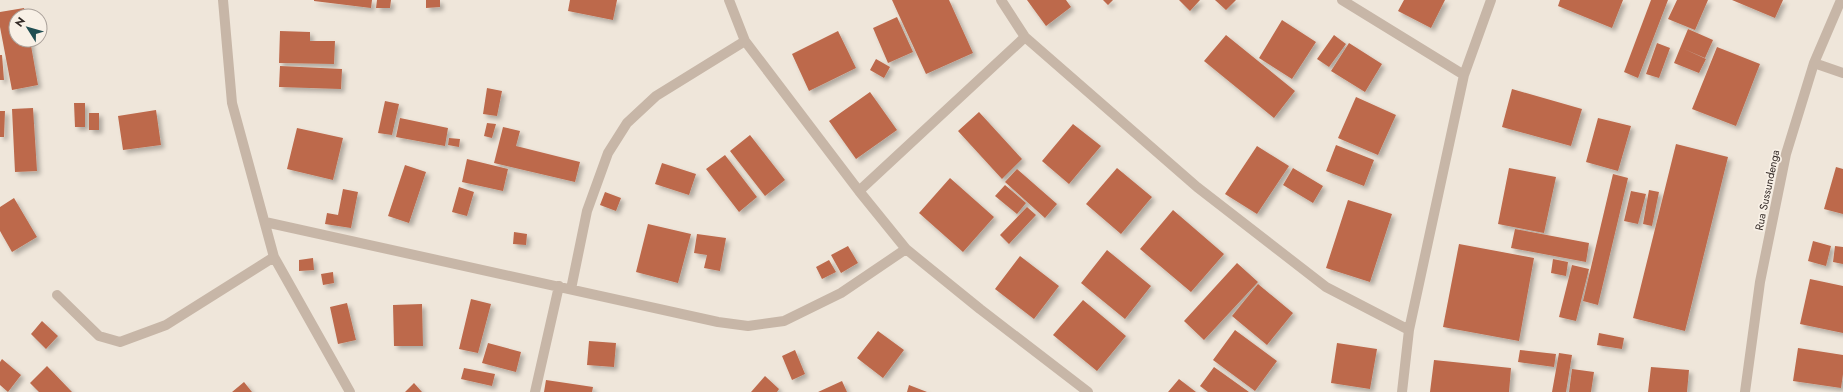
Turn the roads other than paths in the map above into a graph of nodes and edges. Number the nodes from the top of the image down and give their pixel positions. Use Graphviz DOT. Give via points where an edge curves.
graph roads {
  1 [pos="223,0"];
  2 [pos="729,0"];
  3 [pos="1001,0"];
  4 [pos="1342,0"];
  5 [pos="1491,0"];
  6 [pos="1841,0"];
  7 [pos="1025,37"];
  8 [pos="745,40"];
  9 [pos="1814,63"];
  10 [pos="1843,73"];
  11 [pos="1464,75"];
  12 [pos="859,191"];
  13 [pos="265,222"];
  14 [pos="906,249"];
  15 [pos="274,258"];
  16 [pos="559,286"];
  17 [pos="571,290"];
  18 [pos="57,296"];
  19 [pos="1409,330"];
  20 [pos="350,392"];
  21 [pos="535,392"];
  22 [pos="1088,392"];
  23 [pos="1402,392"];
  24 [pos="1745,392"];
  1 -- 13 [label="street" via="232,103"];
  2 -- 8 [label="street"];
  3 -- 7 [label="street"];
  4 -- 11 [label="street"];
  5 -- 11 [label="street"];
  6 -- 9 [label="street, Rua Sussundenga"];
  7 -- 12 [label="street"];
  7 -- 19 [label="street" via="1197,187 1326,287"];
  8 -- 12 [label="street"];
  8 -- 17 [label="street" via="656,96 627,123 608,153 588,211"];
  9 -- 10 [label="street"];
  9 -- 24 [label="street, Rua Sussundenga" via="1786,154 1760,282"];
  11 -- 19 [label="street"];
  12 -- 14 [label="street"];
  13 -- 15 [label="street"];
  13 -- 16 [label="street"];
  14 -- 17 [label="street" via="841,292 784,321 748,326 718,322"];
  14 -- 22 [label="street"];
  15 -- 18 [label="street" via="166,325 120,342 99,336"];
  15 -- 20 [label="street"];
  16 -- 17 [label="street"];
  16 -- 21 [label="street"];
  19 -- 23 [label="street"];
}
